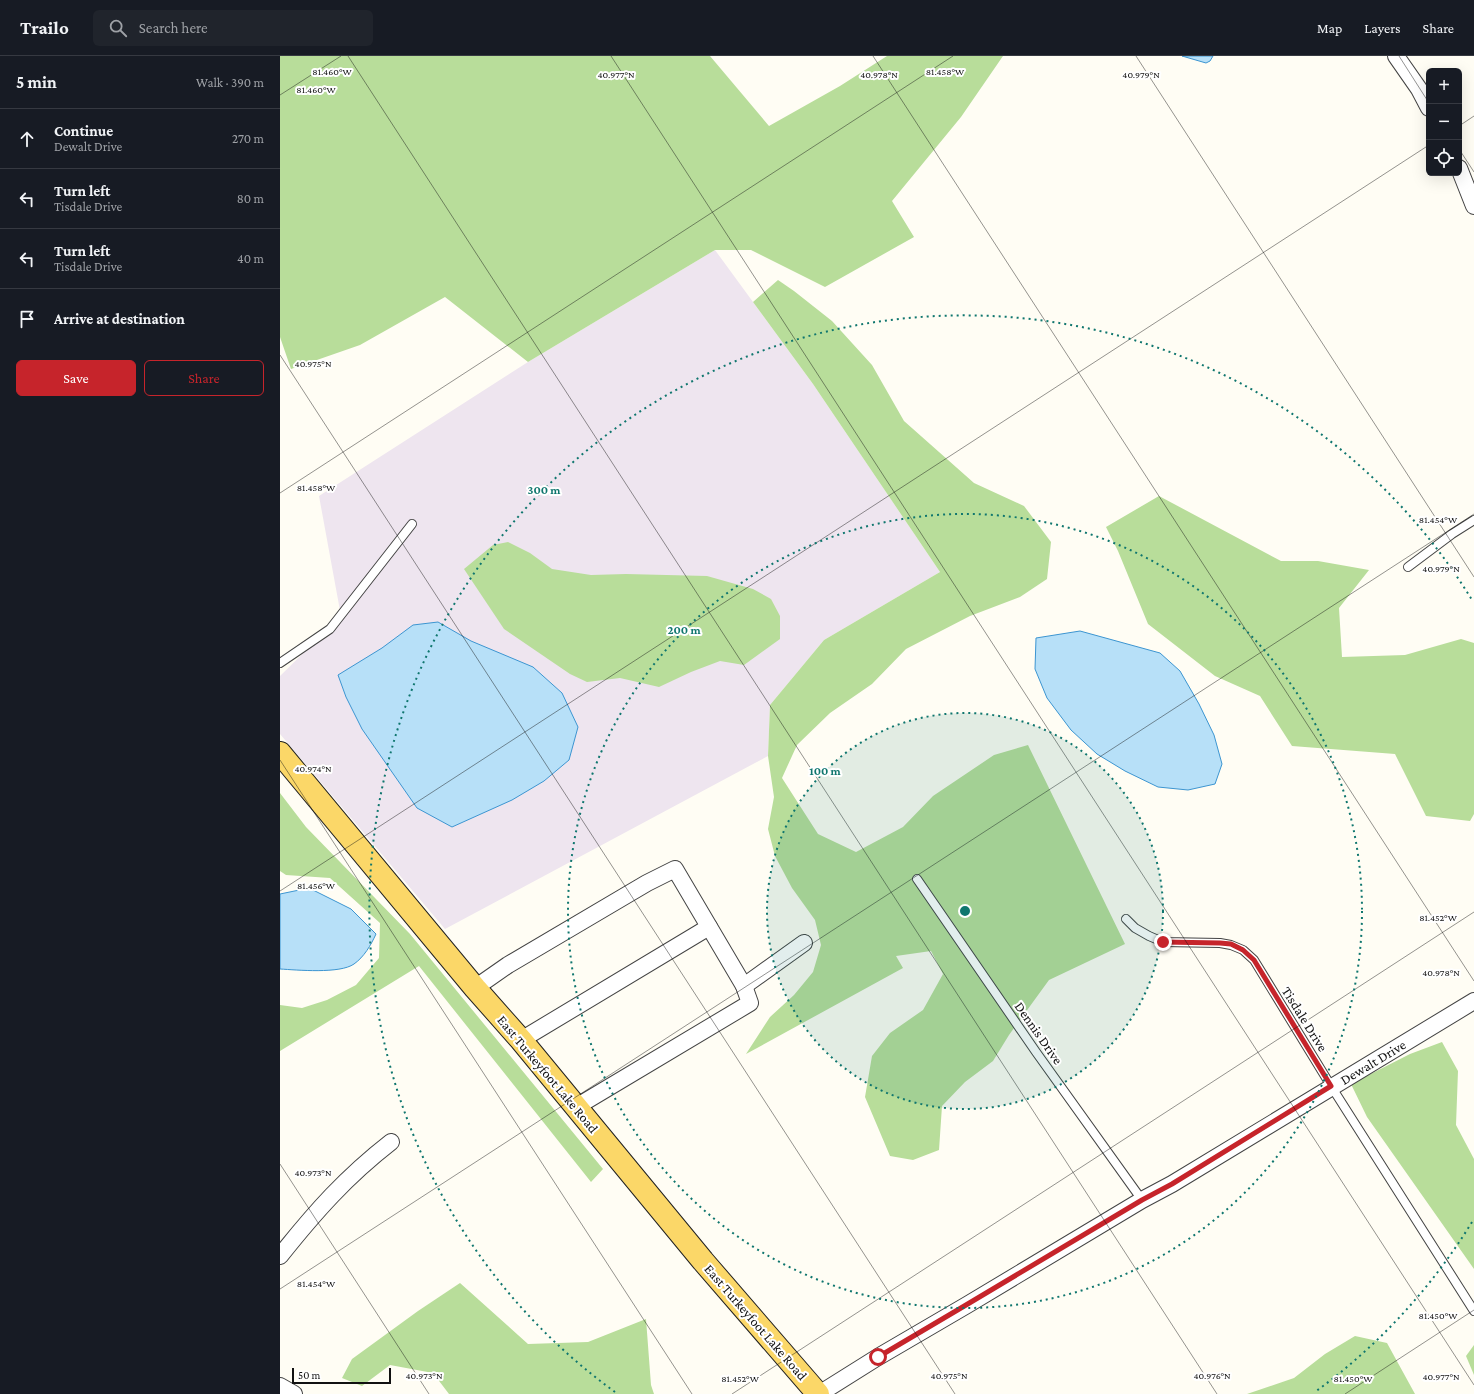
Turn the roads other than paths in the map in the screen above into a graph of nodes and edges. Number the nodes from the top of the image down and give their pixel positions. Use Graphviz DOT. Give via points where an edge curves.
graph roads {
  1 [pos="1396,56"];
  2 [pos="1427,104"];
  3 [pos="1462,176"];
  4 [pos="1474,206"];
  5 [pos="1474,520"];
  6 [pos="412,524"];
  7 [pos="1408,567"];
  8 [pos="280,664"];
  9 [pos="280,753"];
  10 [pos="918,879"];
  11 [pos="1126,918"];
  12 [pos="709,927"];
  13 [pos="804,943"];
  14 [pos="744,986"];
  15 [pos="475,988"];
  16 [pos="1474,1001"];
  17 [pos="521,1040"];
  18 [pos="1331,1086"];
  19 [pos="576,1107"];
  20 [pos="391,1142"];
  21 [pos="1142,1200"];
  22 [pos="280,1256"];
  23 [pos="1474,1311"];
  24 [pos="280,1386"];
  25 [pos="294,1394"];
  26 [pos="818,1394"];
  1 -- 2 [label="street"];
  3 -- 4 [label="street"];
  5 -- 7 [label="lane"];
  6 -- 8 [label="lane" via="330,629"];
  9 -- 15 [label="main road, East Turkeyfoot Lake Road"];
  10 -- 21 [label="lane, Dennis Drive" via="1036,1052"];
  11 -- 18 [label="lane, Tisdale Drive" via="1135,928 1163,942 1231,944 1243,950 1254,960"];
  12 -- 14 [label="street"];
  12 -- 15 [label="street" via="675,869 508,965"];
  12 -- 17 [label="street"];
  13 -- 14 [label="street"];
  14 -- 19 [label="street" via="750,1003"];
  15 -- 17 [label="main road, East Turkeyfoot Lake Road"];
  16 -- 18 [label="street, Dewalt Drive"];
  17 -- 19 [label="main road, East Turkeyfoot Lake Road"];
  18 -- 21 [label="street, Dewalt Drive"];
  18 -- 23 [label="lane, Tisdale Drive"];
  19 -- 26 [label="main road, East Turkeyfoot Lake Road" via="703,1261"];
  20 -- 22 [label="street" via="342,1184"];
  21 -- 26 [label="street, Dewalt Drive"];
  24 -- 25 [label="street"];
}
